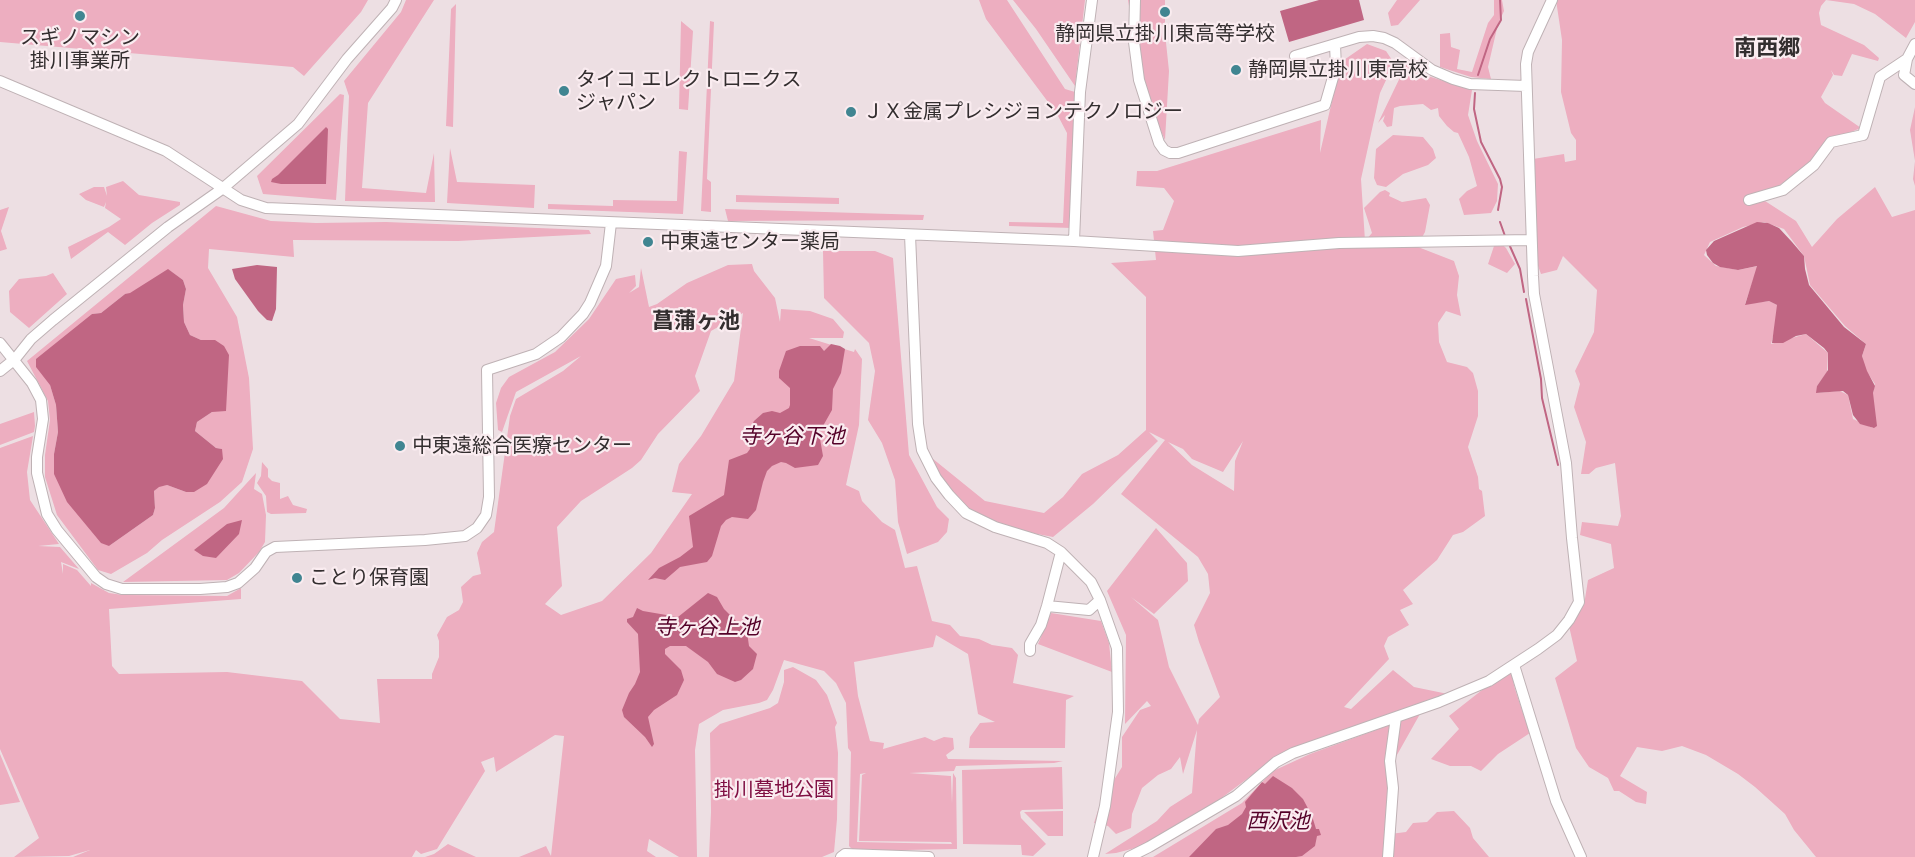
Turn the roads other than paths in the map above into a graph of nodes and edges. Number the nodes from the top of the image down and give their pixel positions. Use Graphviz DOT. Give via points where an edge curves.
graph roads {
  1 [pos="396,0"];
  2 [pos="1092,0"];
  3 [pos="1135,0"];
  4 [pos="1552,0"];
  5 [pos="1915,44"];
  6 [pos="1335,45"];
  7 [pos="1295,56"];
  8 [pos="1907,59"];
  9 [pos="0,81"];
  10 [pos="1915,84"];
  11 [pos="1526,86"];
  12 [pos="222,189"];
  13 [pos="1749,200"];
  14 [pos="611,223"];
  15 [pos="910,235"];
  16 [pos="1532,240"];
  17 [pos="1074,241"];
  18 [pos="0,343"];
  19 [pos="15,359"];
  20 [pos="0,371"];
  21 [pos="1061,552"];
  22 [pos="1100,600"];
  23 [pos="1047,606"];
  24 [pos="1030,651"];
  25 [pos="1514,665"];
  26 [pos="1396,717"];
  27 [pos="841,857"];
  28 [pos="929,857"];
  29 [pos="1093,857"];
  30 [pos="1129,857"];
  31 [pos="1388,857"];
  32 [pos="1581,857"];
  1 -- 12 [label="street" via="298,124"];
  2 -- 17 [label="street" via="1080,92"];
  3 -- 6 [label="street" via="1134,42 1139,80 1159,143 1170,153 1324,105 1336,67"];
  4 -- 11 [label="street" via="1528,52"];
  5 -- 8 [label="street"];
  6 -- 7 [label="street"];
  6 -- 11 [label="street" via="1359,37 1384,38 1453,79 1470,84"];
  8 -- 10 [label="street" via="1904,75"];
  8 -- 13 [label="street" via="1880,77 1863,135 1831,142 1815,165 1783,190"];
  9 -- 12 [label="street" via="166,151"];
  11 -- 16 [label="street"];
  12 -- 14 [label="street" via="266,208"];
  12 -- 19 [label="street" via="115,268 31,339"];
  14 -- 15 [label="street"];
  14 -- 19 [label="street" via="605,268 583,314 536,354 487,370 489,497 486,515 465,536 275,547 238,584 227,587 122,589 106,584 78,557 47,514 38,473 41,400"];
  15 -- 17 [label="street"];
  15 -- 21 [label="street" via="922,450 936,478 966,513 995,527 1047,543"];
  16 -- 17 [label="street" via="1339,243 1238,251"];
  16 -- 25 [label="street" via="1534,294 1566,463 1579,602 1557,635"];
  18 -- 19 [label="street"];
  19 -- 20 [label="street"];
  21 -- 22 [label="street" via="1091,582"];
  21 -- 23 [label="street"];
  22 -- 23 [label="street" via="1089,610"];
  22 -- 29 [label="street" via="1118,648 1118,712 1105,806"];
  23 -- 24 [label="street"];
  25 -- 26 [label="street" via="1489,681"];
  25 -- 32 [label="street" via="1556,801"];
  26 -- 30 [label="street" via="1293,753 1276,762 1236,796"];
  26 -- 31 [label="street" via="1390,760 1393,788"];
  27 -- 28 [label="street"];
}
